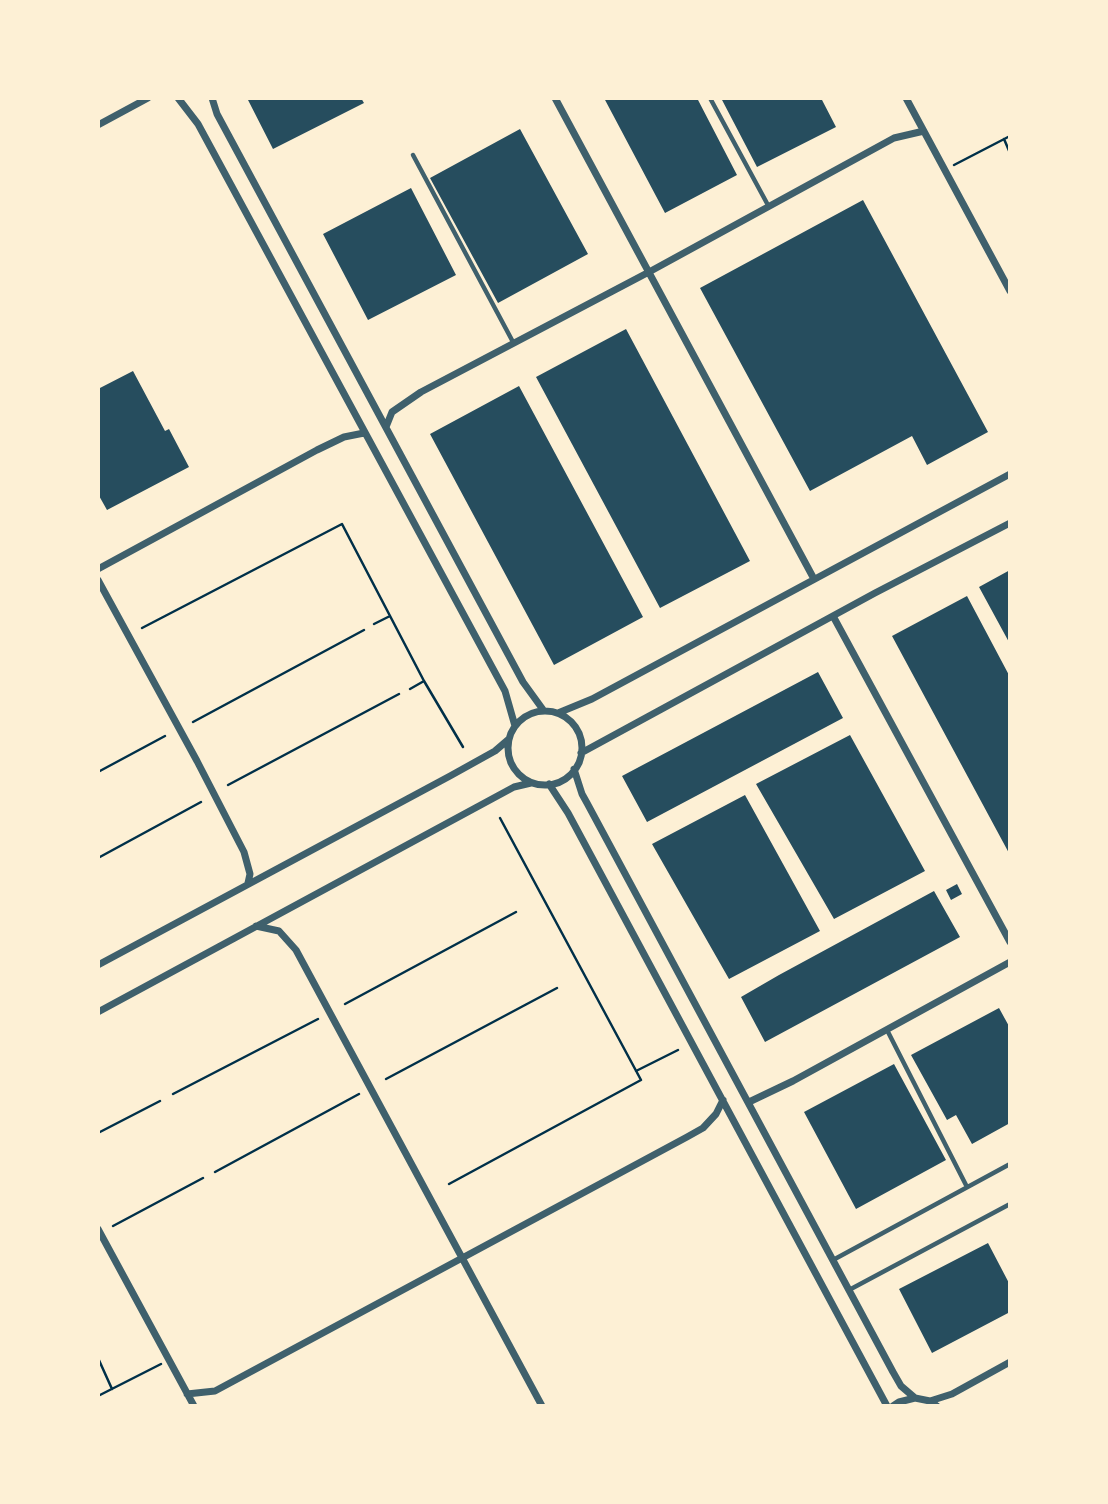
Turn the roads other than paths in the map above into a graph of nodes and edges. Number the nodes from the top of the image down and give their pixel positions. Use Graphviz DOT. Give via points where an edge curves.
graph roads {
  1 [pos="148,98"];
  2 [pos="178,98"];
  3 [pos="212,98"];
  4 [pos="555,98"];
  5 [pos="710,98"];
  6 [pos="906,98"];
  7 [pos="98,125"];
  8 [pos="924,131"];
  9 [pos="413,155"];
  10 [pos="769,207"];
  11 [pos="649,272"];
  12 [pos="1010,291"];
  13 [pos="514,343"];
  14 [pos="386,427"];
  15 [pos="364,433"];
  16 [pos="1010,474"];
  17 [pos="1010,523"];
  18 [pos="98,569"];
  19 [pos="814,579"];
  20 [pos="98,580"];
  21 [pos="833,616"];
  22 [pos="544,710"];
  23 [pos="558,713"];
  24 [pos="515,726"];
  25 [pos="509,739"];
  26 [pos="581,753"];
  27 [pos="574,769"];
  28 [pos="531,783"];
  29 [pos="549,784"];
  30 [pos="248,883"];
  31 [pos="256,926"];
  32 [pos="1010,942"];
  33 [pos="1010,962"];
  34 [pos="98,965"];
  35 [pos="98,1012"];
  36 [pos="887,1029"];
  37 [pos="723,1100"];
  38 [pos="748,1102"];
  39 [pos="1010,1164"];
  40 [pos="967,1187"];
  41 [pos="1010,1204"];
  42 [pos="98,1228"];
  43 [pos="462,1258"];
  44 [pos="833,1260"];
  45 [pos="849,1290"];
  46 [pos="1010,1362"];
  47 [pos="187,1394"];
  48 [pos="915,1398"];
  49 [pos="934,1404"];
  50 [pos="194,1406"];
  51 [pos="542,1406"];
  52 [pos="887,1406"];
  53 [pos="893,1406"];
  1 -- 7 [label="street"];
  2 -- 15 [label="street" via="198,124"];
  3 -- 14 [label="street"];
  4 -- 11 [label="street"];
  5 -- 10 [label="lane"];
  6 -- 8 [label="street"];
  8 -- 10 [label="street" via="894,138"];
  8 -- 12 [label="street"];
  9 -- 13 [label="lane"];
  10 -- 11 [label="street"];
  11 -- 13 [label="street"];
  11 -- 19 [label="street"];
  13 -- 14 [label="street" via="421,392 392,412"];
  14 -- 22 [label="street" via="523,682"];
  15 -- 18 [label="street" via="317,450"];
  15 -- 24 [label="street" via="505,691"];
  16 -- 19 [label="street"];
  17 -- 21 [label="street"];
  19 -- 23 [label="street"];
  20 -- 30 [label="street" via="244,852"];
  21 -- 26 [label="street"];
  21 -- 32 [label="street"];
  22 -- 23 [label="street"];
  22 -- 24 [label="street" via="530,713"];
  23 -- 26 [label="street" via="578,731"];
  24 -- 25 [label="street"];
  25 -- 28 [label="street" via="511,764"];
  25 -- 30 [label="street" via="450,776"];
  26 -- 27 [label="street"];
  27 -- 29 [label="street" via="561,781"];
  27 -- 38 [label="street" via="582,794"];
  28 -- 29 [label="street"];
  28 -- 31 [label="street" via="507,790"];
  29 -- 37 [label="street"];
  30 -- 34 [label="street"];
  31 -- 35 [label="street"];
  31 -- 43 [label="street" via="279,931 296,950"];
  33 -- 36 [label="street"];
  36 -- 38 [label="street"];
  36 -- 40 [label="lane"];
  37 -- 43 [label="street" via="703,1128"];
  37 -- 52 [label="street"];
  38 -- 44 [label="street"];
  39 -- 40 [label="lane"];
  40 -- 44 [label="lane"];
  41 -- 45 [label="lane"];
  42 -- 47 [label="street"];
  43 -- 47 [label="street" via="215,1391"];
  43 -- 51 [label="street"];
  44 -- 45 [label="street"];
  45 -- 48 [label="street" via="901,1386"];
  46 -- 49 [label="street"];
  47 -- 50 [label="street"];
  48 -- 49 [label="street"];
  48 -- 53 [label="street"];
}
